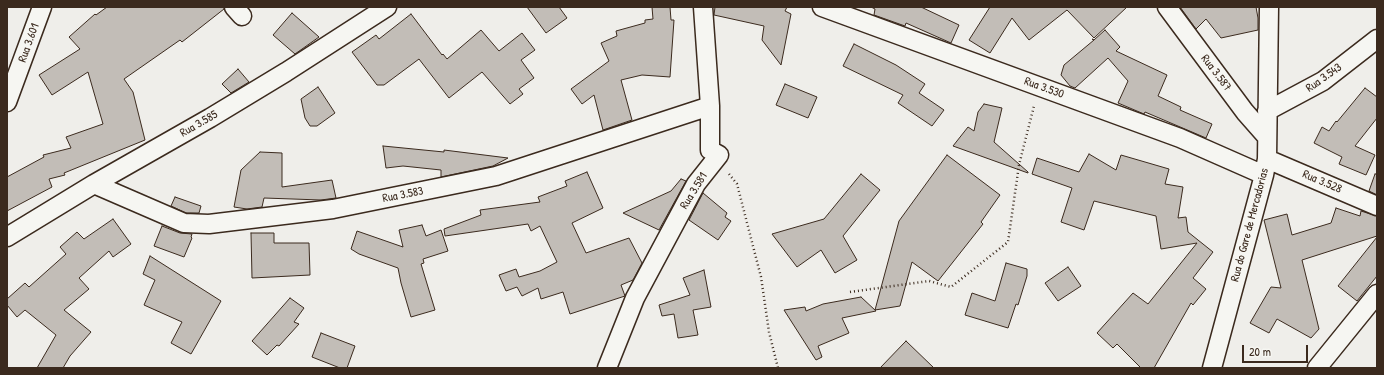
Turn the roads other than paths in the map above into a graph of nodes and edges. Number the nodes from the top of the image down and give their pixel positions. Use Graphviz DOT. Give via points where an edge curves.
graph roads {
  1 [pos="42,7"];
  2 [pos="387,7"];
  3 [pos="703,7"];
  4 [pos="822,7"];
  5 [pos="1167,7"];
  6 [pos="1269,7"];
  7 [pos="1377,39"];
  8 [pos="7,102"];
  9 [pos="710,106"];
  10 [pos="1267,111"];
  11 [pos="1267,137"];
  12 [pos="1265,167"];
  13 [pos="94,184"];
  14 [pos="1377,206"];
  15 [pos="7,237"];
  16 [pos="1377,294"];
  17 [pos="607,368"];
  18 [pos="1212,368"];
  19 [pos="1316,368"];
  1 -- 8 [label="street, Rua 3.601"];
  2 -- 13 [label="street, Rua 3.585" via="210,118"];
  3 -- 9 [label="street"];
  4 -- 12 [label="street, Rua 3.530"];
  5 -- 11 [label="street, Rua 3.587" via="1245,112"];
  6 -- 10 [label="street, Rua do Gare de Mercadorias"];
  7 -- 10 [label="street, Rua 3.543" via="1323,81"];
  9 -- 13 [label="street, Rua 3.583" via="496,176 333,209 209,224 184,223"];
  9 -- 17 [label="street, Rua 3.581" via="710,150 719,155 696,184 635,298"];
  10 -- 11 [label="street, Rua do Gare de Mercadorias"];
  11 -- 12 [label="street, Rua do Gare de Mercadorias"];
  12 -- 14 [label="street, Rua 3.528"];
  12 -- 18 [label="street, Rua do Gare de Mercadorias"];
  13 -- 15 [label="street, Rua 3.585"];
  16 -- 19 [label="street"];
}
